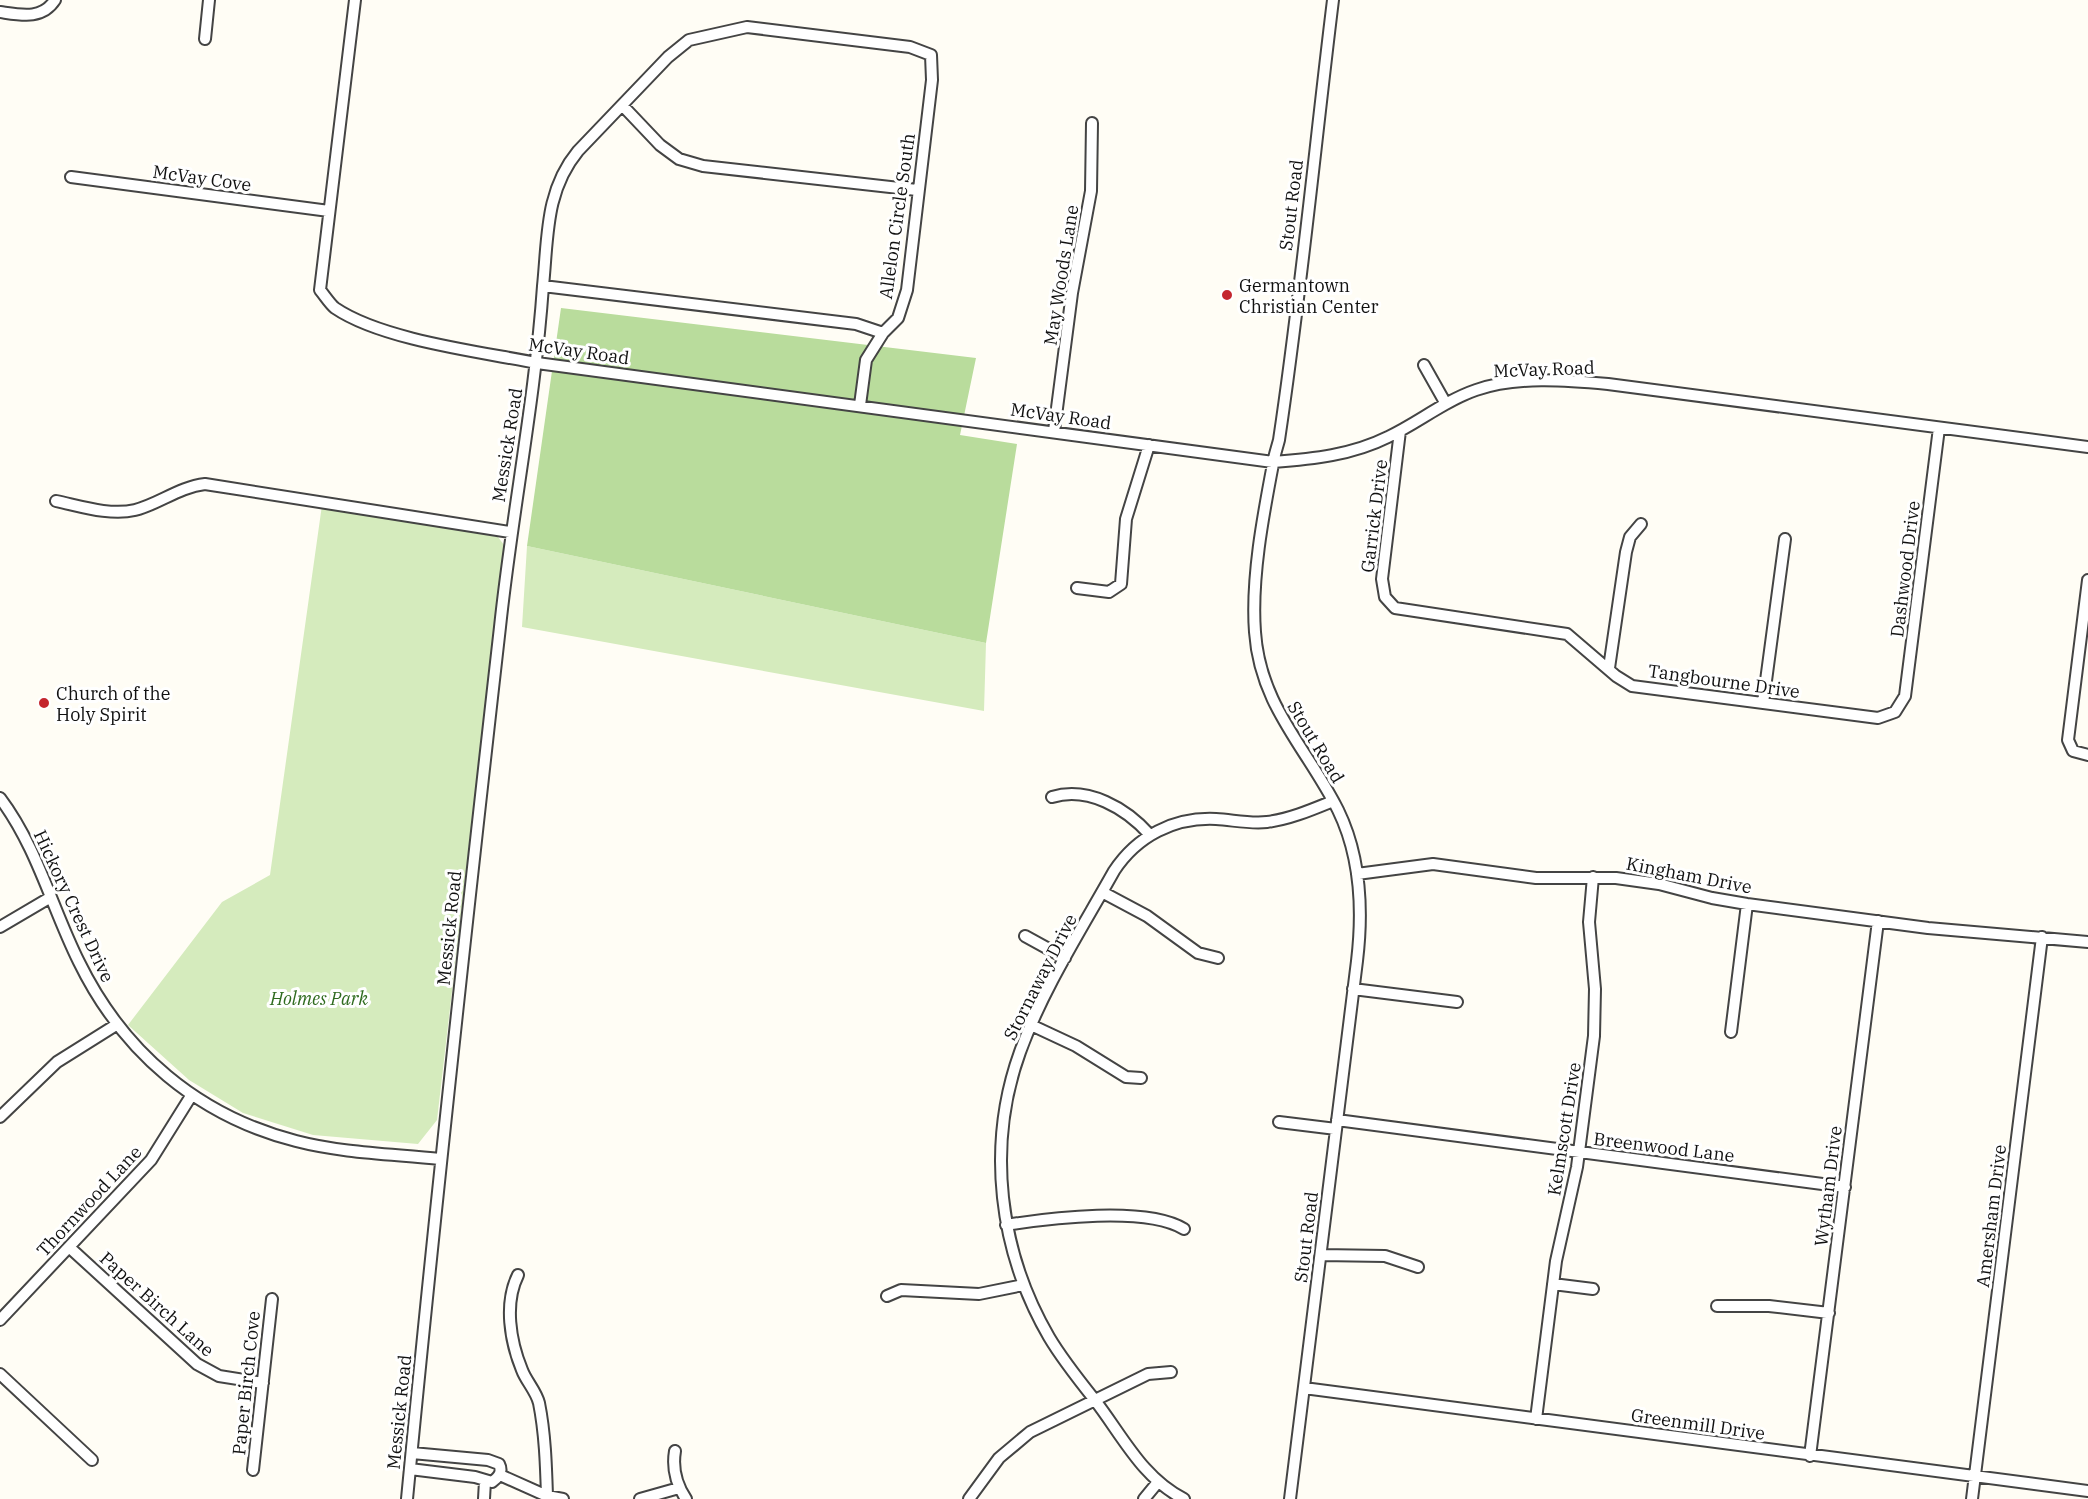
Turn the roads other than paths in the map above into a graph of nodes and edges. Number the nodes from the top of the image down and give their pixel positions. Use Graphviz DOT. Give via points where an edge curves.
graph roads {
  1 [pos="55,0"];
  2 [pos="209,0"];
  3 [pos="355,0"];
  4 [pos="1333,0"];
  5 [pos="0,12"];
  6 [pos="205,39"];
  7 [pos="931,55"];
  8 [pos="622,105"];
  9 [pos="1092,123"];
  10 [pos="72,177"];
  11 [pos="917,190"];
  12 [pos="329,212"];
  13 [pos="543,286"];
  14 [pos="883,333"];
  15 [pos="537,363"];
  16 [pos="1424,365"];
  17 [pos="1446,404"];
  18 [pos="860,405"];
  19 [pos="1939,428"];
  20 [pos="1054,431"];
  21 [pos="1400,431"];
  22 [pos="1149,445"];
  23 [pos="2088,447"];
  24 [pos="1273,462"];
  25 [pos="56,501"];
  26 [pos="1641,524"];
  27 [pos="510,532"];
  28 [pos="1785,539"];
  29 [pos="2088,580"];
  30 [pos="1077,588"];
  31 [pos="1389,603"];
  32 [pos="1609,668"];
  33 [pos="1763,703"];
  34 [pos="1895,712"];
  35 [pos="2088,755"];
  36 [pos="1052,797"];
  37 [pos="0,798"];
  38 [pos="1333,801"];
  39 [pos="1150,835"];
  40 [pos="1357,874"];
  41 [pos="1593,877"];
  42 [pos="1102,892"];
  43 [pos="51,897"];
  44 [pos="1747,904"];
  45 [pos="1878,921"];
  46 [pos="0,927"];
  47 [pos="1025,936"];
  48 [pos="2042,937"];
  49 [pos="2088,942"];
  50 [pos="1065,958"];
  51 [pos="1218,958"];
  52 [pos="1353,989"];
  53 [pos="1456,1002"];
  54 [pos="116,1025"];
  55 [pos="1031,1025"];
  56 [pos="1731,1032"];
  57 [pos="1141,1078"];
  58 [pos="191,1096"];
  59 [pos="0,1117"];
  60 [pos="1279,1122"];
  61 [pos="1336,1125"];
  62 [pos="1579,1153"];
  63 [pos="440,1159"];
  64 [pos="1845,1187"];
  65 [pos="1006,1225"];
  66 [pos="1184,1229"];
  67 [pos="69,1247"];
  68 [pos="1321,1255"];
  69 [pos="1418,1267"];
  70 [pos="518,1275"];
  71 [pos="1553,1284"];
  72 [pos="1023,1285"];
  73 [pos="1593,1289"];
  74 [pos="886,1296"];
  75 [pos="272,1299"];
  76 [pos="1717,1306"];
  77 [pos="1828,1313"];
  78 [pos="0,1320"];
  79 [pos="1171,1372"];
  80 [pos="0,1374"];
  81 [pos="263,1383"];
  82 [pos="1304,1388"];
  83 [pos="1095,1400"];
  84 [pos="1536,1419"];
  85 [pos="675,1451"];
  86 [pos="412,1453"];
  87 [pos="1810,1456"];
  88 [pos="92,1460"];
  89 [pos="410,1469"];
  90 [pos="253,1470"];
  91 [pos="500,1475"];
  92 [pos="1975,1477"];
  93 [pos="485,1480"];
  94 [pos="1158,1482"];
  95 [pos="679,1488"];
  96 [pos="2088,1491"];
  97 [pos="547,1496"];
  98 [pos="407,1499"];
  99 [pos="484,1499"];
  100 [pos="563,1499"];
  101 [pos="640,1499"];
  102 [pos="686,1499"];
  103 [pos="969,1499"];
  104 [pos="1144,1499"];
  105 [pos="1184,1499"];
  106 [pos="1290,1499"];
  107 [pos="1972,1499"];
  1 -- 5 [label="street" via="50,9 33,16"];
  2 -- 6 [label="street"];
  3 -- 12 [label="street, McVay Road"];
  4 -- 24 [label="street, Stout Road"];
  7 -- 8 [label="street, Messick Road" via="910,47 747,27 689,40"];
  7 -- 11 [label="street, Allelon Circle South" via="932,80"];
  8 -- 11 [label="street" via="660,145 679,159 703,166"];
  8 -- 13 [label="street, Messick Road" via="565,167 554,189"];
  9 -- 20 [label="street, May Woods Lane" via="1091,191 1072,293"];
  10 -- 12 [label="street, McVay Cove"];
  11 -- 14 [label="street, Allelon Circle South" via="907,290 898,318"];
  12 -- 15 [label="street, McVay Road" via="320,290 334,307 423,341"];
  13 -- 14 [label="street" via="856,324"];
  13 -- 15 [label="street, Messick Road"];
  14 -- 18 [label="street, Allelon Circle South" via="866,360"];
  15 -- 18 [label="street, McVay Road"];
  15 -- 27 [label="street, Messick Road"];
  16 -- 17 [label="street"];
  17 -- 19 [label="street, McVay Road" via="1490,386 1588,382"];
  17 -- 21 [label="street, McVay Road"];
  18 -- 20 [label="street, McVay Road"];
  19 -- 23 [label="street, McVay Road"];
  19 -- 34 [label="street, Dashwood Drive" via="1907,687"];
  20 -- 22 [label="street, McVay Road"];
  21 -- 24 [label="street, McVay Road" via="1344,453"];
  21 -- 31 [label="street, Garrick Drive" via="1382,579 1384,597"];
  22 -- 24 [label="street, McVay Road"];
  22 -- 30 [label="street" via="1126,519 1121,584 1109,592"];
  24 -- 38 [label="street, Stout Road" via="1255,592 1257,651 1277,712"];
  25 -- 27 [label="street" via="112,511 135,510 188,486 205,484"];
  26 -- 32 [label="street" via="1630,537 1626,552"];
  27 -- 63 [label="street, Messick Road"];
  28 -- 33 [label="street"];
  29 -- 35 [label="street" via="2069,731 2071,748"];
  31 -- 32 [label="street, Tangbourne Drive" via="1402,611 1564,633"];
  32 -- 33 [label="street, Tangbourne Drive" via="1632,686"];
  33 -- 34 [label="street, Tangbourne Drive" via="1872,718"];
  36 -- 39 [label="street" via="1070,792 1088,795 1133,818"];
  37 -- 43 [label="street, Hickory Crest Drive" via="30,848"];
  38 -- 39 [label="street, Stornaway Drive" via="1275,821 1193,820"];
  38 -- 40 [label="street, Stout Road" via="1347,830"];
  39 -- 42 [label="street, Stornaway Drive" via="1121,860"];
  40 -- 41 [label="street, Kingham Drive" via="1432,864 1536,878"];
  40 -- 52 [label="street, Stout Road" via="1360,916"];
  41 -- 44 [label="street, Kingham Drive" via="1659,884"];
  41 -- 62 [label="street, Kelmscott Drive" via="1589,922 1596,1012"];
  42 -- 50 [label="street, Stornaway Drive"];
  42 -- 51 [label="street" via="1148,916 1198,953"];
  43 -- 46 [label="street"];
  43 -- 54 [label="street, Hickory Crest Drive" via="79,963"];
  44 -- 45 [label="street, Kingham Drive"];
  44 -- 56 [label="street"];
  45 -- 48 [label="street, Kingham Drive"];
  45 -- 64 [label="street, Wytham Drive"];
  47 -- 50 [label="street"];
  48 -- 49 [label="street, Kingham Drive"];
  48 -- 92 [label="street, Amersham Drive"];
  50 -- 55 [label="street, Stornaway Drive"];
  52 -- 53 [label="street"];
  52 -- 61 [label="street, Stout Road"];
  54 -- 58 [label="street, Hickory Crest Drive" via="142,1055"];
  54 -- 59 [label="street" via="57,1062"];
  55 -- 57 [label="street" via="1076,1046 1126,1077"];
  55 -- 65 [label="street, Stornaway Drive" via="1013,1072 1004,1115 1001,1179"];
  58 -- 63 [label="street, Hickory Crest Drive" via="251,1126 297,1142"];
  58 -- 67 [label="street, Thornwood Lane" via="151,1160"];
  60 -- 61 [label="street, Breenwood Lane"];
  61 -- 62 [label="street, Breenwood Lane"];
  61 -- 68 [label="street, Stout Road"];
  62 -- 64 [label="street, Breenwood Lane"];
  62 -- 71 [label="street, Kelmscott Drive"];
  63 -- 86 [label="street, Messick Road"];
  64 -- 77 [label="street, Wytham Drive"];
  65 -- 66 [label="street" via="1093,1216 1166,1220"];
  65 -- 72 [label="street, Stornaway Drive"];
  67 -- 78 [label="street, Thornwood Lane"];
  67 -- 81 [label="street, Paper Birch Lane" via="197,1365 219,1376"];
  68 -- 69 [label="street" via="1385,1256"];
  68 -- 82 [label="street, Stout Road"];
  70 -- 97 [label="street" via="510,1290 512,1330 522,1371 538,1399"];
  71 -- 73 [label="street"];
  71 -- 84 [label="street, Kelmscott Drive"];
  72 -- 74 [label="street" via="979,1294 901,1290"];
  72 -- 83 [label="street, Stornaway Drive" via="1057,1351"];
  75 -- 81 [label="street, Paper Birch Cove"];
  76 -- 77 [label="street" via="1769,1306"];
  77 -- 87 [label="street, Wytham Drive"];
  79 -- 83 [label="street" via="1148,1374"];
  80 -- 88 [label="street"];
  81 -- 90 [label="street, Paper Birch Cove"];
  82 -- 84 [label="street, Greenmill Drive"];
  82 -- 106 [label="street, Stout Road"];
  83 -- 94 [label="street, Stornaway Drive" via="1138,1461"];
  83 -- 103 [label="street" via="1012,1445"];
  84 -- 87 [label="street, Greenmill Drive"];
  85 -- 95 [label="street" via="673,1463"];
  86 -- 89 [label="street, Messick Road"];
  86 -- 91 [label="street" via="488,1460 499,1464"];
  87 -- 92 [label="street, Greenmill Drive"];
  89 -- 93 [label="street"];
  89 -- 98 [label="street, Messick Road"];
  91 -- 93 [label="street" via="492,1482"];
  91 -- 97 [label="street"];
  92 -- 96 [label="street, Greenmill Drive"];
  92 -- 107 [label="street, Amersham Drive"];
  93 -- 99 [label="street"];
  94 -- 104 [label="street"];
  94 -- 105 [label="street, Stornaway Drive"];
  95 -- 101 [label="street"];
  95 -- 102 [label="street"];
  97 -- 100 [label="street"];
}
